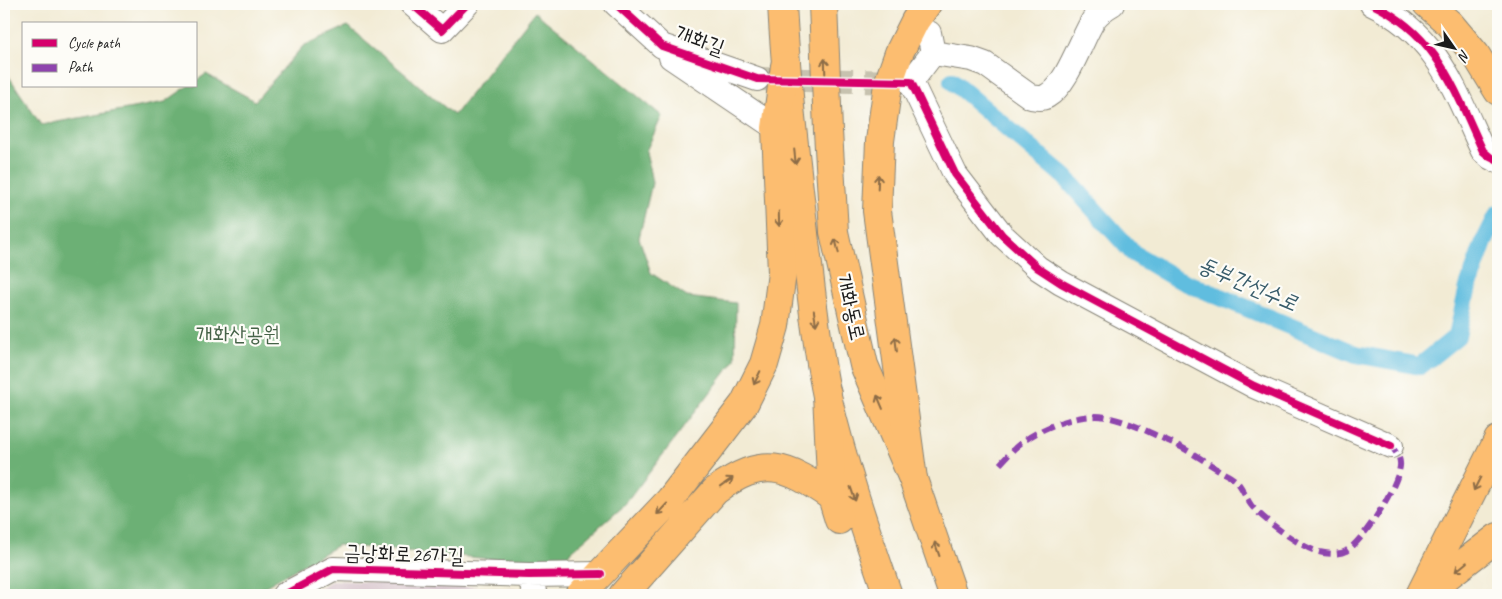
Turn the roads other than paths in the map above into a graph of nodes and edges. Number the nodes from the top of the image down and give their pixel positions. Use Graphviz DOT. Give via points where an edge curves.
graph roads {
  1 [pos="412,4"];
  2 [pos="467,4"];
  3 [pos="616,4"];
  4 [pos="782,4"];
  5 [pos="823,4"];
  6 [pos="927,4"];
  7 [pos="1112,4"];
  8 [pos="1372,4"];
  9 [pos="1427,4"];
  10 [pos="662,46"];
  11 [pos="785,66"];
  12 [pos="757,79"];
  13 [pos="1498,91"];
  14 [pos="776,128"];
  15 [pos="1498,161"];
  16 [pos="827,394"];
  17 [pos="1498,440"];
  18 [pos="1391,446"];
  19 [pos="913,479"];
  20 [pos="1498,536"];
  21 [pos="601,574"];
  22 [pos="532,585"];
  23 [pos="1425,588"];
  24 [pos="284,595"];
  25 [pos="580,595"];
  26 [pos="623,595"];
  27 [pos="888,595"];
  28 [pos="953,595"];
  1 -- 2 [label="street" via="442,30"];
  3 -- 10 [label="street, 개화길"];
  4 -- 11 [label="main road, 개화동로"];
  19 -- 5 [label="main road, 개화동로, one-way" via="864,365 834,232"];
  19 -- 6 [label="main road, one-way" via="877,211 880,141 888,84 899,53"];
  7 -- 18 [label="street" via="1094,19 1063,79 1047,96 1039,98 1032,97 985,64 931,43 911,82 955,174 1002,235 1061,284 1254,386"];
  8 -- 15 [label="street" via="1398,18 1428,46 1450,79 1483,150"];
  9 -- 13 [label="main road" via="1450,24 1476,55"];
  10 -- 12 [label="street, 개화길"];
  10 -- 14 [label="street" via="674,60"];
  11 -- 14 [label="main road"];
  11 -- 16 [label="main road, 개화동로, one-way"];
  14 -- 21 [label="main road, one-way" via="782,273 775,326 764,364 744,404 676,492"];
  26 -- 16 [label="main road, one-way" via="715,491 733,477 755,468 779,469 811,482 836,509"];
  16 -- 27 [label="main road, 개화동로, one-way" via="849,480"];
  17 -- 23 [label="main road, one-way"];
  28 -- 19 [label="main road, 개화동로, one-way"];
  20 -- 23 [label="main road, one-way" via="1448,577"];
  21 -- 22 [label="street, 금낭화로26가길"];
  21 -- 25 [label="main road"];
  22 -- 24 [label="street, 금낭화로26가길" via="333,569"];
}
